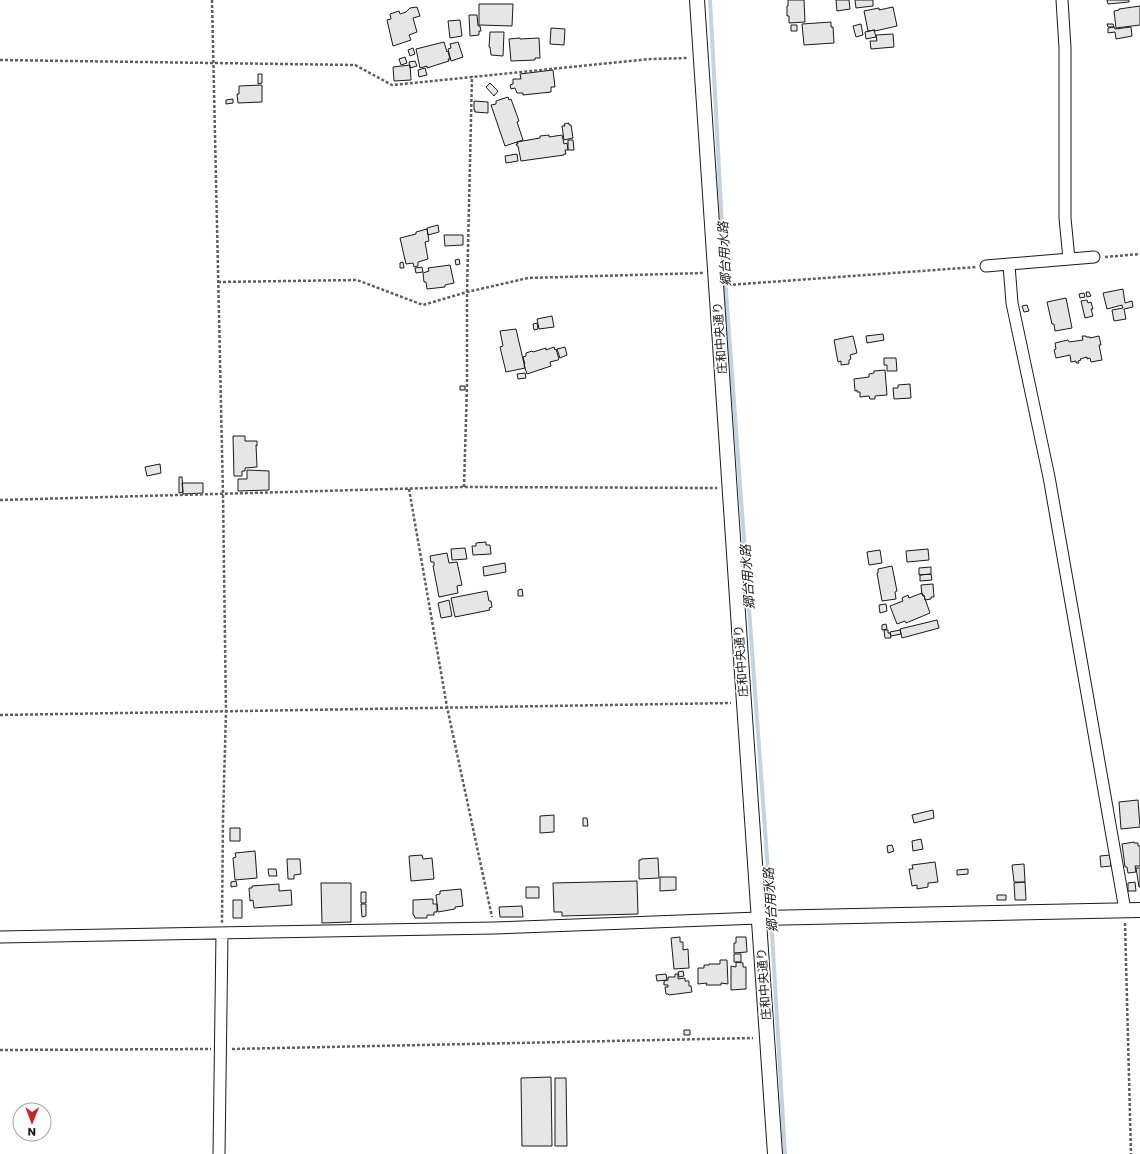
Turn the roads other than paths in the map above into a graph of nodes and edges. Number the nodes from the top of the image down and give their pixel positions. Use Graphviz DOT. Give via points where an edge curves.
graph roads {
  1 [pos="697,0"];
  2 [pos="1062,0"];
  3 [pos="1094,258"];
  4 [pos="1069,259"];
  5 [pos="1009,265"];
  6 [pos="986,266"];
  7 [pos="1125,910"];
  8 [pos="1140,910"];
  9 [pos="759,918"];
  10 [pos="222,933"];
  11 [pos="0,937"];
  12 [pos="219,1154"];
  13 [pos="775,1154"];
  1 -- 9 [label="street, 庄和中央通り"];
  2 -- 4 [label="street" via="1065,48 1065,218"];
  3 -- 4 [label="street"];
  4 -- 5 [label="street"];
  5 -- 6 [label="street"];
  5 -- 7 [label="street" via="1012,303 1049,477"];
  7 -- 8 [label="street"];
  7 -- 9 [label="street"];
  9 -- 10 [label="street" via="494,928"];
  9 -- 13 [label="street, 庄和中央通り"];
  10 -- 11 [label="street"];
  10 -- 12 [label="street"];
}
